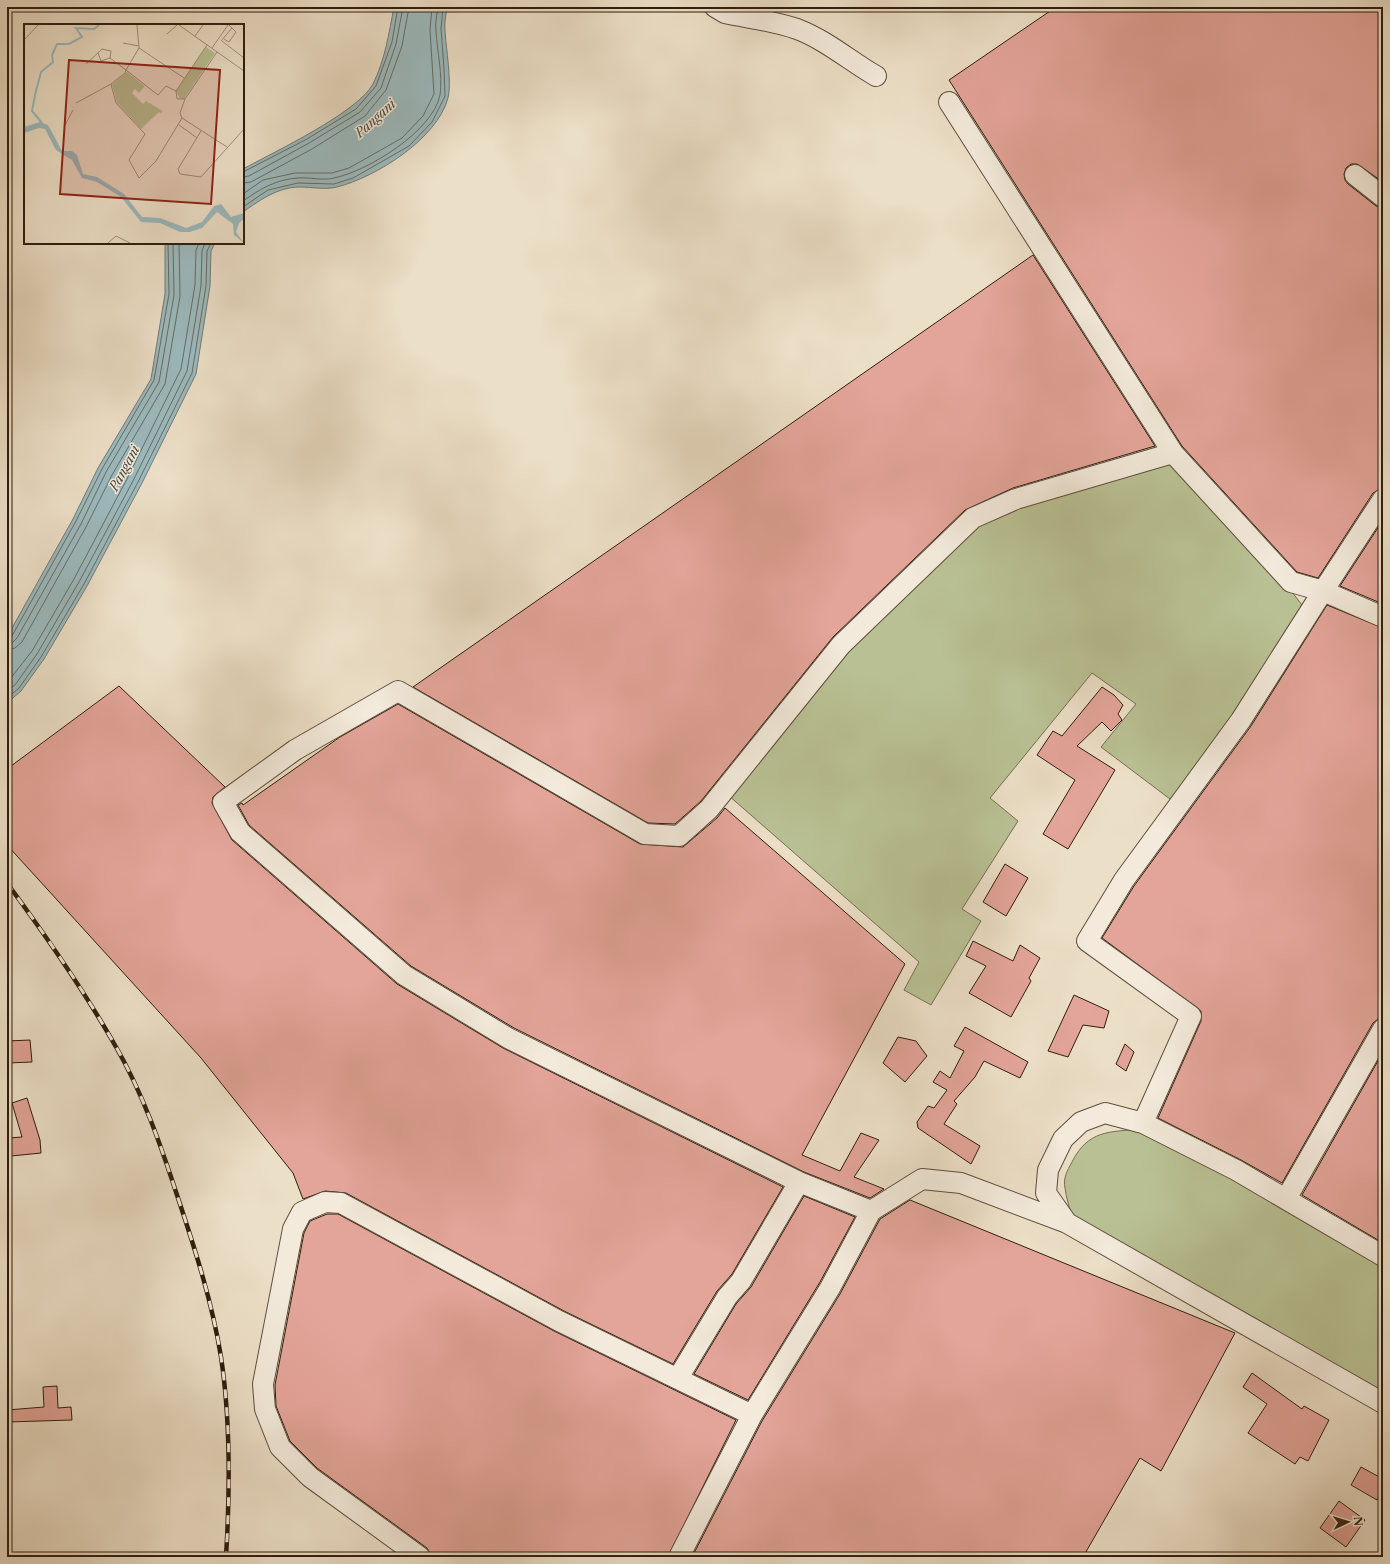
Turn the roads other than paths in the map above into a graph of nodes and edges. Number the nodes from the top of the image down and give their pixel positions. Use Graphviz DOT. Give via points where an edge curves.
graph roads {
  1 [pos="715,7"];
  2 [pos="876,76"];
  3 [pos="949,102"];
  4 [pos="1355,175"];
  5 [pos="1383,197"];
  6 [pos="1173,453"];
  7 [pos="1383,499"];
  8 [pos="1322,591"];
  9 [pos="1383,617"];
  10 [pos="1383,1028"];
  11 [pos="1143,1123"];
  12 [pos="799,1182"];
  13 [pos="1286,1199"];
  14 [pos="871,1212"];
  15 [pos="1067,1223"];
  16 [pos="1383,1256"];
  17 [pos="678,1378"];
  18 [pos="1383,1403"];
  19 [pos="752,1415"];
  20 [pos="420,1557"];
  21 [pos="679,1557"];
  1 -- 2 [label="street" via="725,13 797,29 834,48"];
  3 -- 6 [label="street"];
  4 -- 5 [label="street"];
  6 -- 8 [label="street" via="1291,582"];
  6 -- 12 [label="street" via="1016,500 973,518 841,645 709,809 679,836 645,834 398,691 295,750 223,802 240,832 404,975 508,1038"];
  7 -- 8 [label="street"];
  8 -- 9 [label="street"];
  8 -- 11 [label="street" via="1240,720 1124,880 1087,941 1191,1016"];
  10 -- 13 [label="street"];
  11 -- 13 [label="street" via="1236,1170"];
  11 -- 15 [label="street" via="1105,1113 1081,1122 1063,1139 1048,1170 1046,1193"];
  12 -- 14 [label="street"];
  12 -- 17 [label="street" via="741,1282 727,1297"];
  13 -- 16 [label="street"];
  14 -- 15 [label="street" via="922,1179 961,1183"];
  14 -- 19 [label="street" via="830,1288"];
  15 -- 18 [label="street"];
  17 -- 19 [label="street"];
  17 -- 20 [label="street" via="559,1321 341,1202 325,1202 302,1212 293,1229 263,1384 265,1409 280,1447 310,1477"];
  19 -- 21 [label="street"];
}
